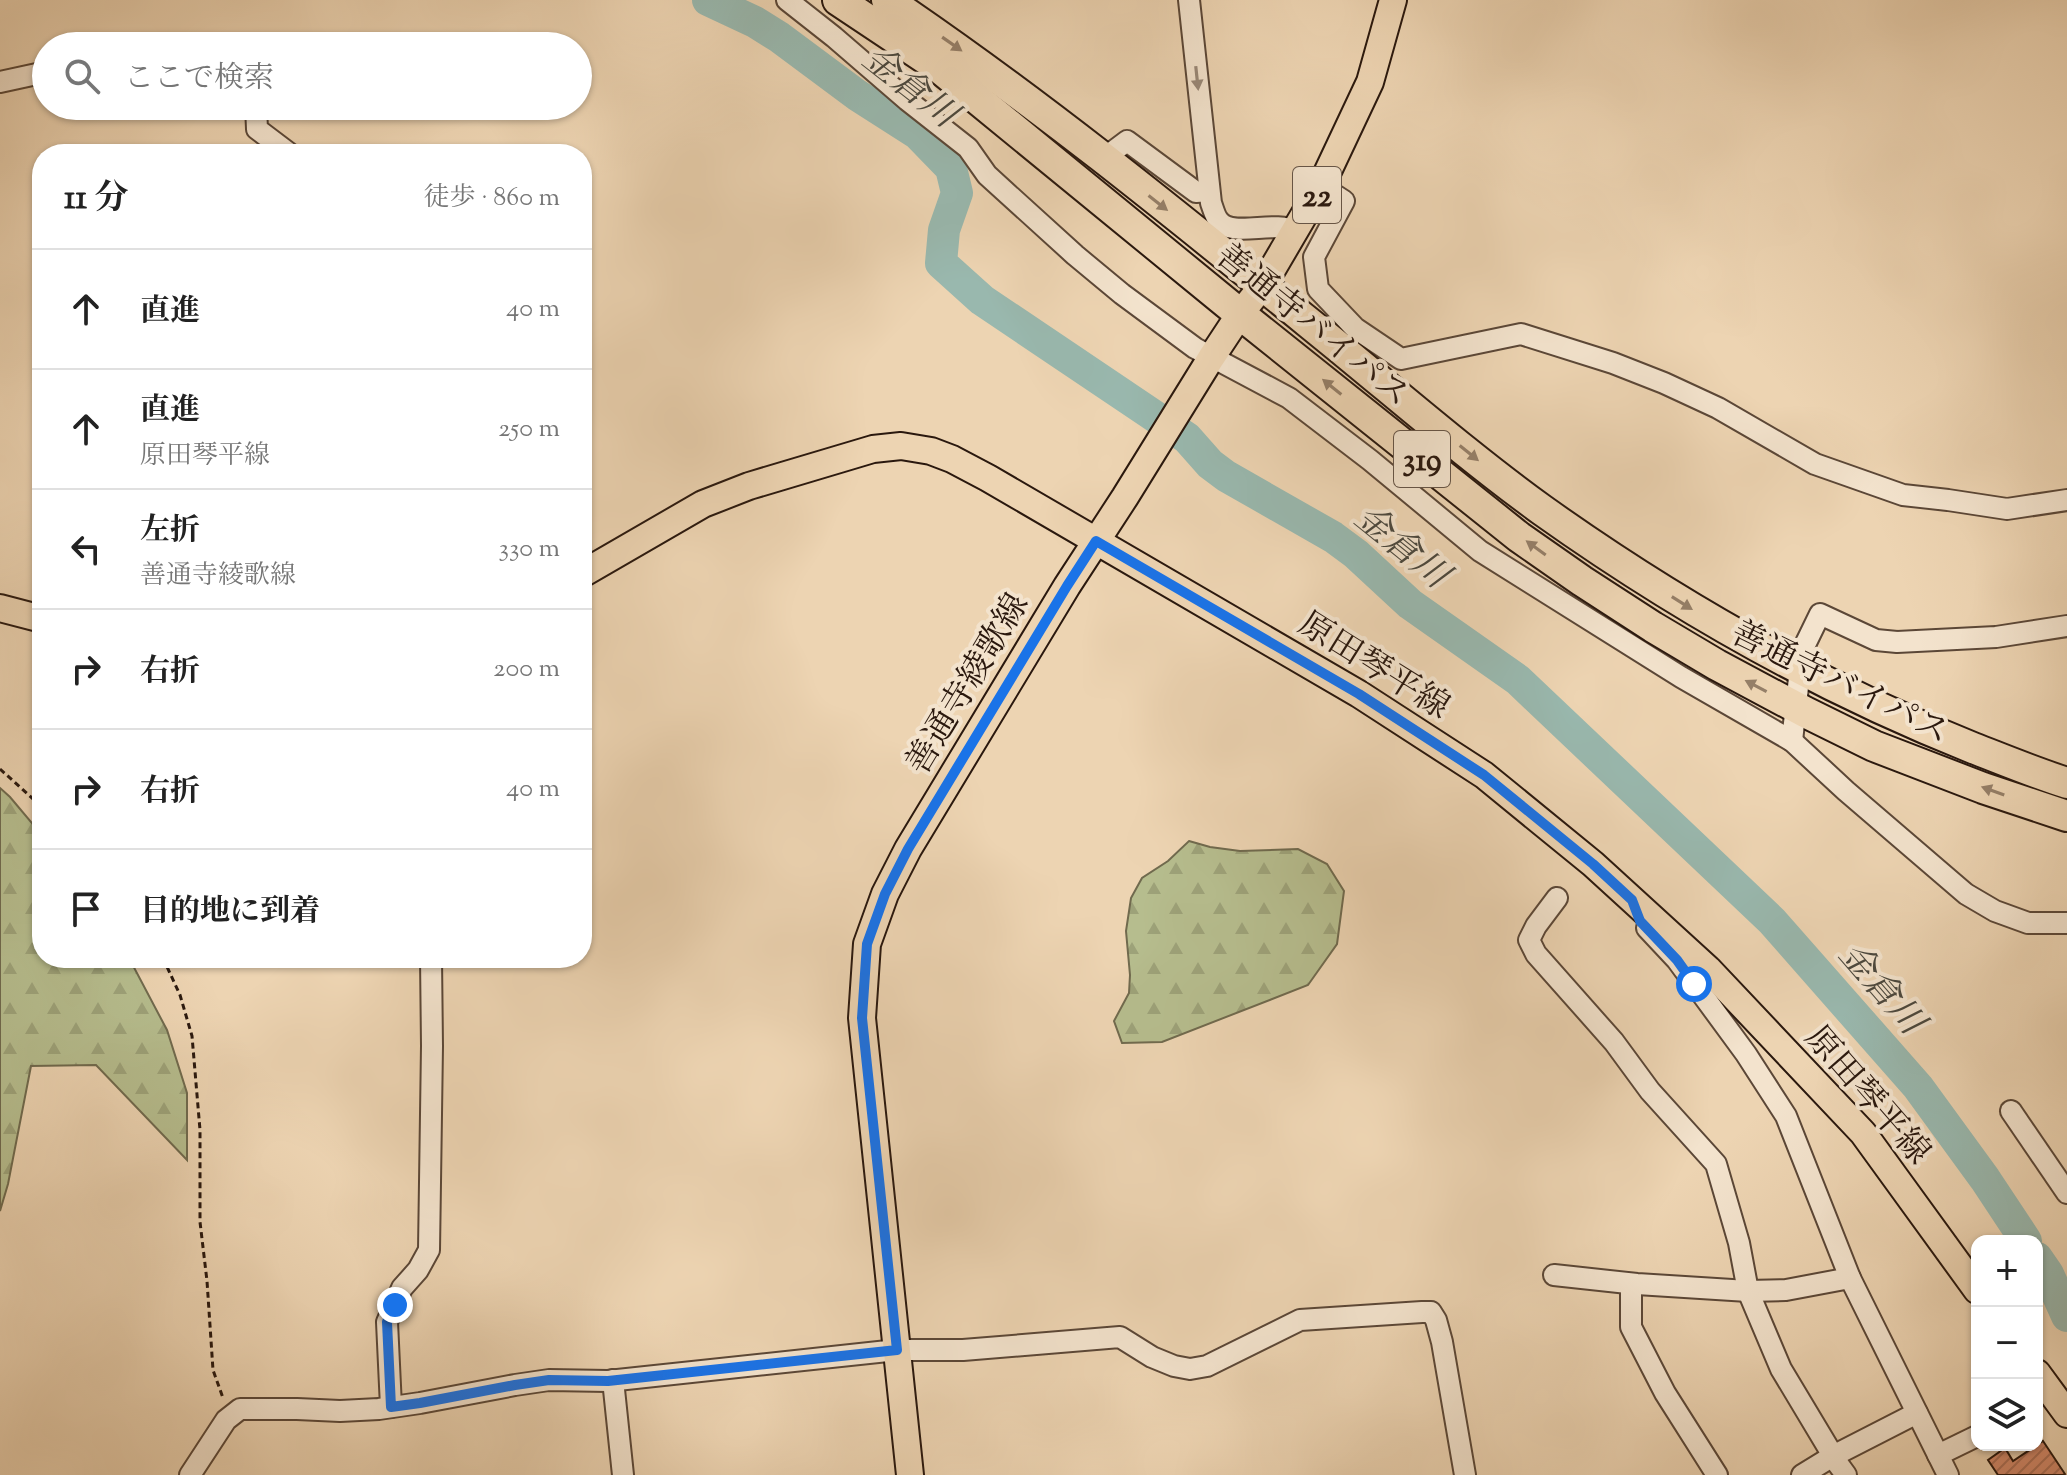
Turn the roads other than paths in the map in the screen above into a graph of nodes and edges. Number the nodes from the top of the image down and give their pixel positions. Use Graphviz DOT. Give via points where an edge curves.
graph roads {
  1 [pos="787,0"];
  2 [pos="838,0"];
  3 [pos="887,0"];
  4 [pos="1189,0"];
  5 [pos="1393,0"];
  6 [pos="32,75"];
  7 [pos="0,82"];
  8 [pos="257,120"];
  9 [pos="277,144"];
  10 [pos="1103,159"];
  11 [pos="1321,186"];
  12 [pos="1209,191"];
  13 [pos="1295,231"];
  14 [pos="1263,285"];
  15 [pos="1240,314"];
  16 [pos="1207,364"];
  17 [pos="2067,500"];
  18 [pos="1096,541"];
  19 [pos="592,568"];
  20 [pos="0,608"];
  21 [pos="32,616"];
  22 [pos="2067,626"];
  23 [pos="1800,670"];
  24 [pos="1796,708"];
  25 [pos="1792,741"];
  26 [pos="2067,783"];
  27 [pos="2067,816"];
  28 [pos="1557,898"];
  29 [pos="1632,900"];
  30 [pos="2067,923"];
  31 [pos="431,968"];
  32 [pos="2011,1111"];
  33 [pos="2067,1193"];
  34 [pos="1554,1275"];
  35 [pos="1850,1278"];
  36 [pos="1971,1282"];
  37 [pos="1631,1284"];
  38 [pos="1748,1291"];
  39 [pos="897,1350"];
  40 [pos="2040,1379"];
  41 [pos="613,1380"];
  42 [pos="391,1407"];
  43 [pos="2053,1407"];
  44 [pos="1917,1413"];
  45 [pos="1971,1439"];
  46 [pos="1938,1455"];
  47 [pos="1833,1456"];
  48 [pos="190,1475"];
  49 [pos="623,1475"];
  50 [pos="910,1475"];
  51 [pos="1465,1475"];
  52 [pos="1717,1475"];
  53 [pos="1802,1475"];
  54 [pos="1846,1475"];
  55 [pos="1948,1475"];
  1 -- 16 [label="street" via="968,148 987,175 1075,255"];
  2 -- 15 [label="highway, 善通寺バイパス / 319" via="947,74"];
  3 -- 10 [label="highway, 善通寺バイパス / 319, one-way"];
  4 -- 12 [label="street, one-way"];
  5 -- 11 [label="main road, 善通寺綾歌線 / 22" via="1370,82"];
  6 -- 7 [label="street"];
  8 -- 9 [label="street" via="257,129"];
  10 -- 12 [label="street" via="1127,141 1196,192"];
  10 -- 14 [label="highway, 善通寺バイパス / 319, one-way"];
  11 -- 13 [label="main road, 善通寺綾歌線 / 22"];
  11 -- 17 [label="street" via="1344,201 1314,257 1318,289 1355,328 1401,359 1521,334 1664,383 1815,464 1903,495 2007,509"];
  12 -- 13 [label="street" via="1219,223 1230,229 1275,226"];
  13 -- 14 [label="main road, 善通寺綾歌線 / 22"];
  14 -- 15 [label="main road, 善通寺綾歌線 / 22"];
  14 -- 23 [label="highway, 善通寺バイパス / 319, one-way" via="1542,510 1677,600"];
  15 -- 16 [label="main road, 善通寺綾歌線 / 22"];
  24 -- 15 [label="highway, 善通寺バイパス / 319, one-way" via="1582,581"];
  16 -- 18 [label="main road, 善通寺綾歌線 / 22"];
  16 -- 25 [label="street" via="1289,398 1480,551"];
  18 -- 19 [label="main road, 原田琴平線" via="952,459 901,446 873,449 703,504"];
  18 -- 29 [label="main road, 原田琴平線" via="1359,694 1484,775"];
  18 -- 39 [label="main road, 善通寺綾歌線 / 22" via="908,849 867,944 862,1018"];
  20 -- 21 [label="main road"];
  22 -- 23 [label="street" via="1996,637 1897,642 1876,640 1820,614 1802,651"];
  23 -- 24 [label="street"];
  23 -- 26 [label="highway, 善通寺バイパス / 319" via="1896,716"];
  24 -- 25 [label="street"];
  27 -- 24 [label="highway, 善通寺バイパス / 319, one-way" via="1874,746"];
  25 -- 30 [label="street" via="1966,894 2028,923"];
  28 -- 38 [label="street" via="1529,940 1716,1164"];
  29 -- 35 [label="street" via="1640,921 1677,960 1786,1116"];
  29 -- 36 [label="main road, 原田琴平線" via="1708,969 1863,1133"];
  31 -- 42 [label="street" via="429,1250 402,1288 387,1322"];
  32 -- 33 [label="street"];
  34 -- 37 [label="street"];
  35 -- 38 [label="street"];
  35 -- 44 [label="street"];
  37 -- 38 [label="street"];
  37 -- 52 [label="street" via="1631,1327"];
  38 -- 47 [label="street" via="1781,1369"];
  39 -- 41 [label="street"];
  39 -- 50 [label="main road, 善通寺綾歌線 / 22"];
  39 -- 51 [label="street" via="1120,1337 1152,1357 1190,1369 1207,1366 1300,1320 1431,1312 1442,1342"];
  40 -- 43 [label="main road"];
  41 -- 42 [label="street" via="549,1380"];
  41 -- 49 [label="street"];
  42 -- 48 [label="street" via="240,1409 226,1420"];
  44 -- 46 [label="street"];
  44 -- 47 [label="street"];
  45 -- 46 [label="street"];
  46 -- 55 [label="street"];
  47 -- 53 [label="street"];
  47 -- 54 [label="street"];
}
